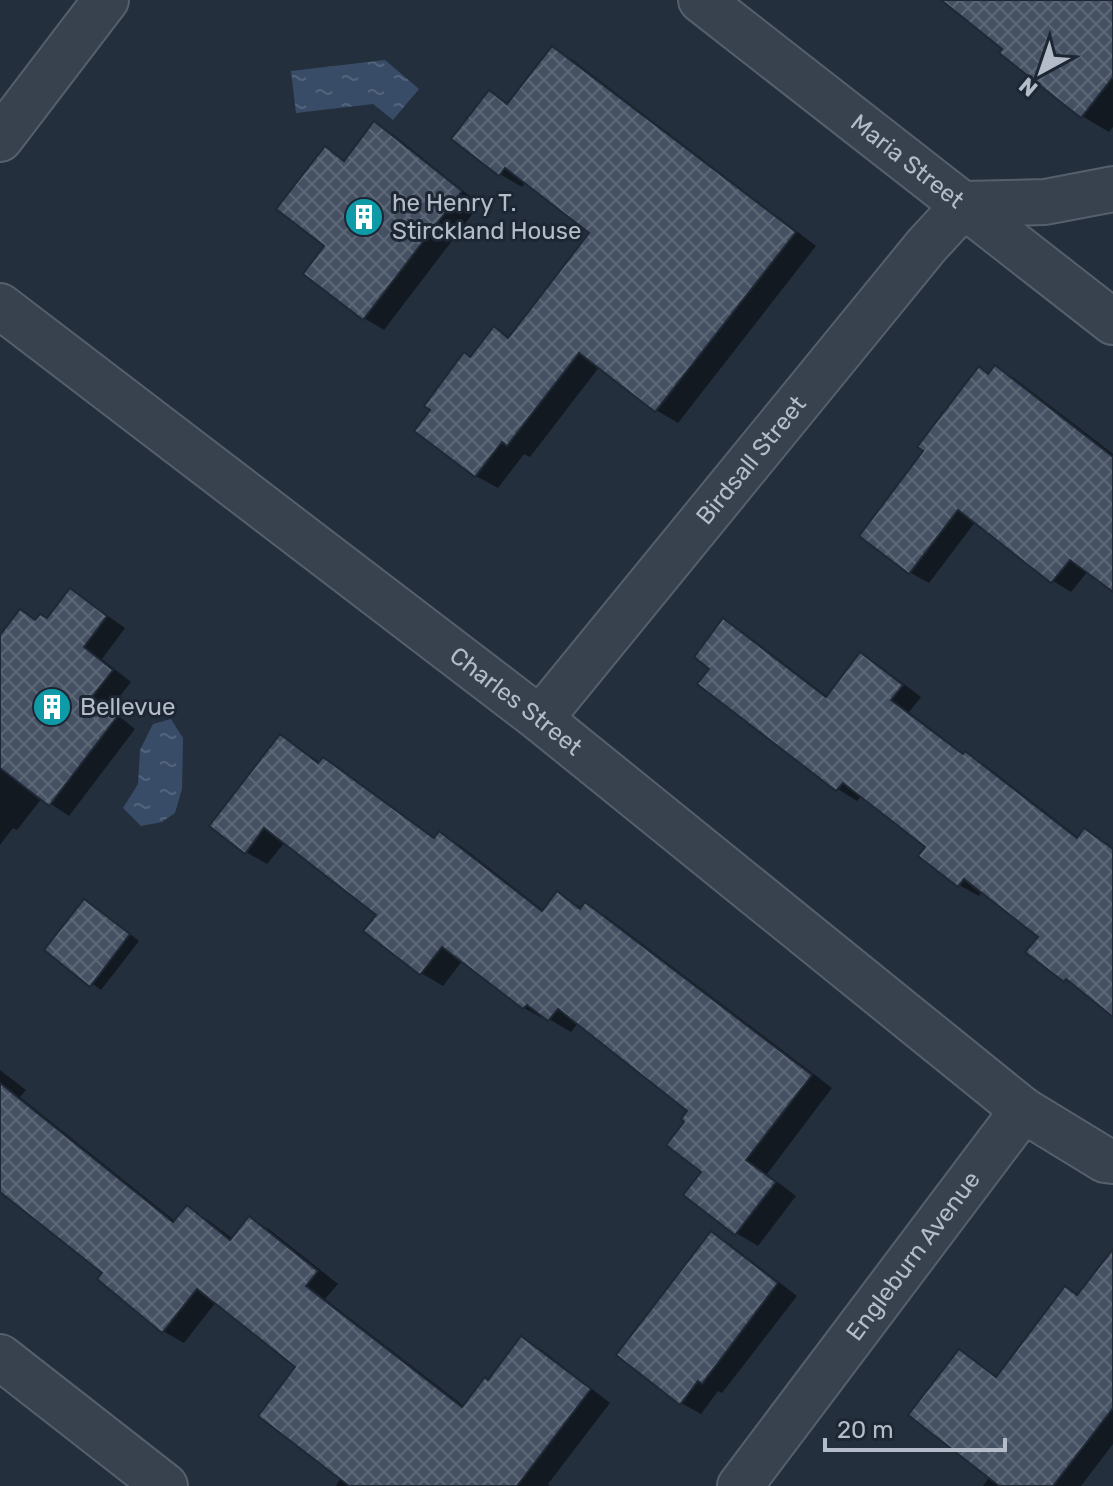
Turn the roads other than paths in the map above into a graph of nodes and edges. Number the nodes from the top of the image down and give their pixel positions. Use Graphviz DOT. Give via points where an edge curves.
graph roads {
  1 [pos="106,0"];
  2 [pos="701,0"];
  3 [pos="0,139"];
  4 [pos="1113,189"];
  5 [pos="965,204"];
  6 [pos="0,306"];
  7 [pos="1113,322"];
  8 [pos="540,719"];
  9 [pos="1023,1110"];
  10 [pos="1113,1161"];
  11 [pos="0,1357"];
  12 [pos="165,1486"];
  13 [pos="740,1486"];
  1 -- 3 [label="street"];
  2 -- 5 [label="street, Maria Street"];
  4 -- 5 [label="street" via="1045,202"];
  5 -- 7 [label="street, Maria Street"];
  5 -- 8 [label="street, Birdsall Street"];
  6 -- 8 [label="street, Charles Street"];
  8 -- 9 [label="street, Charles Street"];
  9 -- 10 [label="street"];
  9 -- 13 [label="street, Engleburn Avenue"];
  11 -- 12 [label="street"];
}
